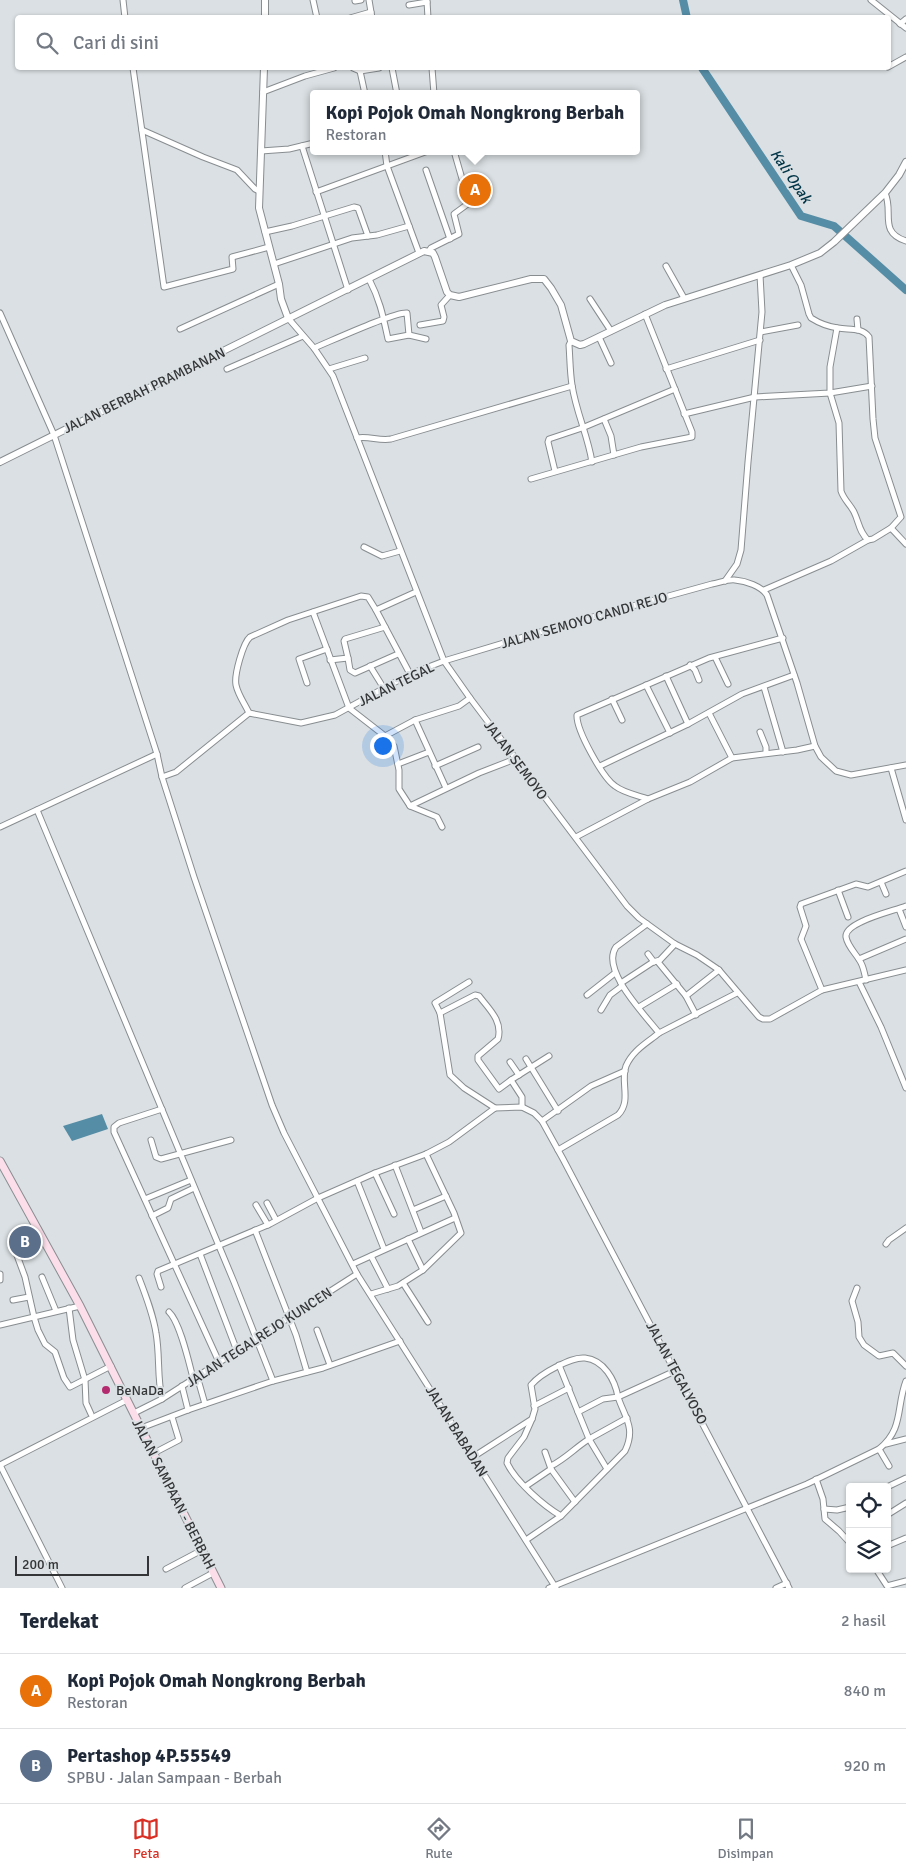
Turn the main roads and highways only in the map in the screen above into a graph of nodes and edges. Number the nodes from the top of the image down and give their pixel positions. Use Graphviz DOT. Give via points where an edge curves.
graph roads {
  1 [pos="0,1163"];
  2 [pos="221,1588"];
  1 -- 2 [label="main road, JALAN SAMPAAN - BERBAH" via="80,1306"];
}
